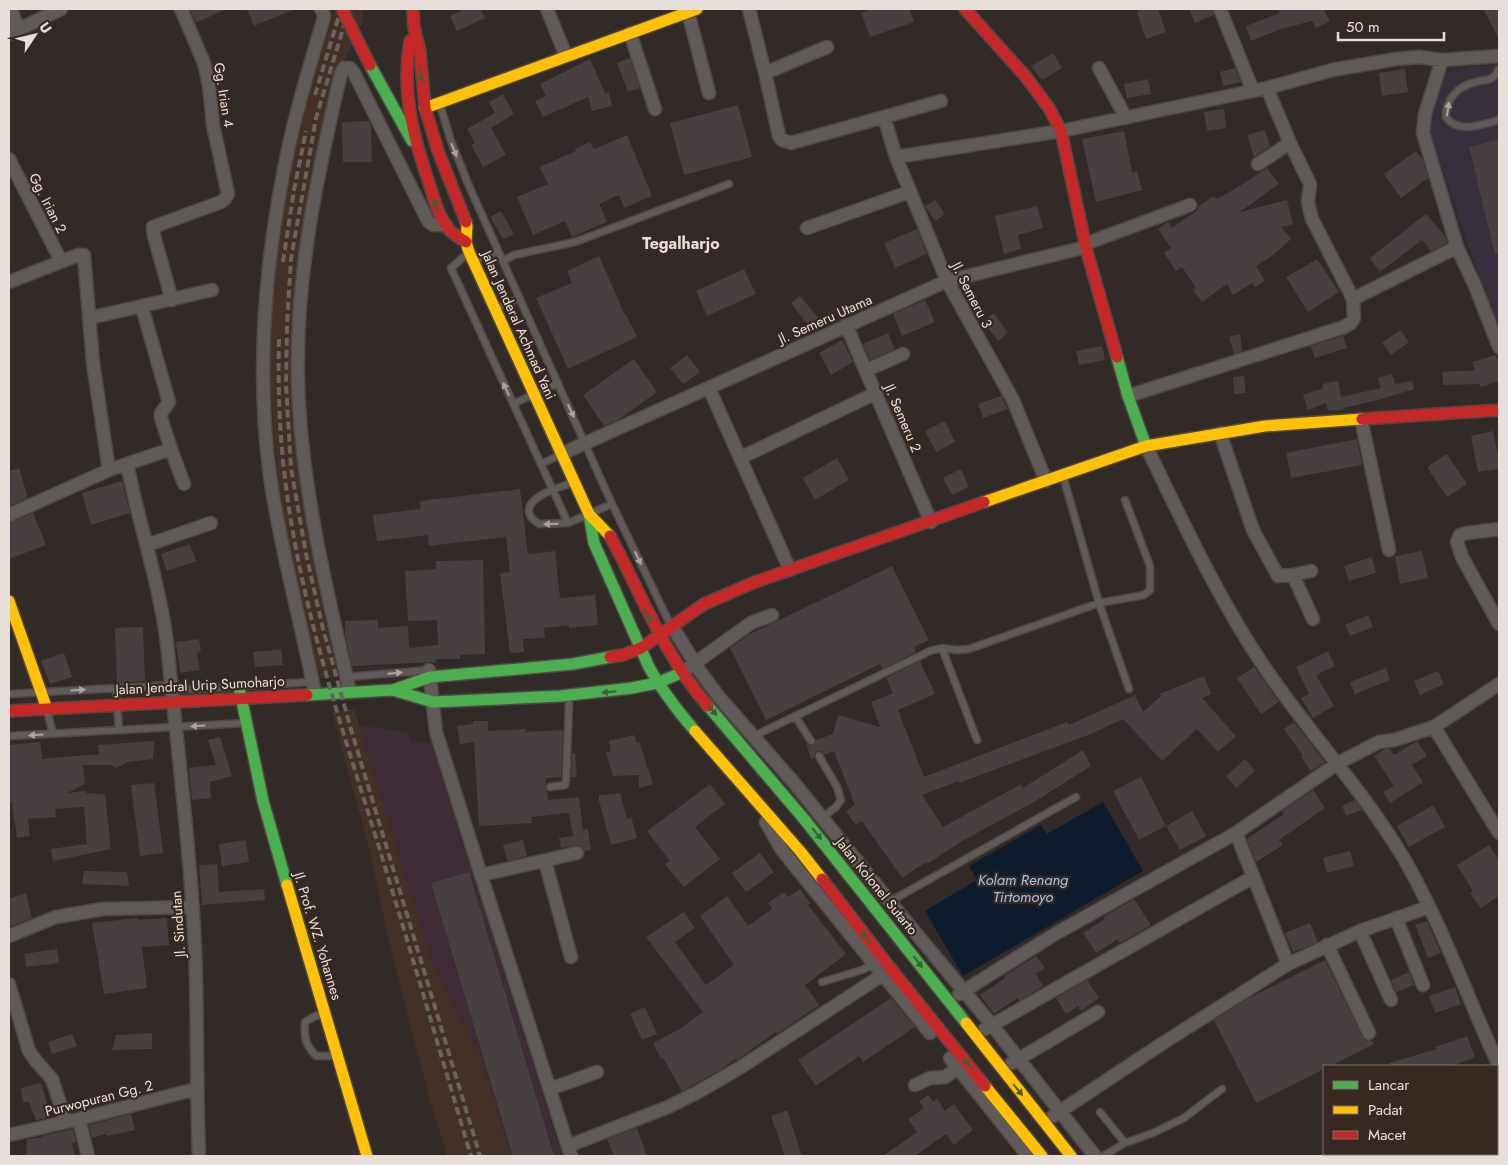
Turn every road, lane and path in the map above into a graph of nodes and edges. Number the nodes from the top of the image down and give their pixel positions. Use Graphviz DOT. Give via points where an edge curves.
graph roads {
  1 [pos="11,9"];
  2 [pos="61,9"];
  3 [pos="181,9"];
  4 [pos="321,9"];
  5 [pos="342,9"];
  6 [pos="414,9"];
  7 [pos="547,9"];
  8 [pos="749,9"];
  9 [pos="965,9"];
  10 [pos="1220,9"];
  11 [pos="693,10"];
  12 [pos="414,27"];
  13 [pos="14,31"];
  14 [pos="630,33"];
  15 [pos="827,47"];
  16 [pos="566,56"];
  17 [pos="1499,56"];
  18 [pos="1442,60"];
  19 [pos="1099,68"];
  20 [pos="1499,69"];
  21 [pos="765,73"];
  22 [pos="1267,88"];
  23 [pos="1253,91"];
  24 [pos="710,93"];
  25 [pos="941,101"];
  26 [pos="440,104"];
  27 [pos="425,108"];
  28 [pos="655,109"];
  29 [pos="884,117"];
  30 [pos="1126,118"];
  31 [pos="1499,120"];
  32 [pos="1061,132"];
  33 [pos="1290,143"];
  34 [pos="416,148"];
  35 [pos="438,151"];
  36 [pos="896,157"];
  37 [pos="9,159"];
  38 [pos="1258,164"];
  39 [pos="729,184"];
  40 [pos="909,192"];
  41 [pos="1190,205"];
  42 [pos="446,225"];
  43 [pos="807,228"];
  44 [pos="1085,245"];
  45 [pos="1457,247"];
  46 [pos="498,251"];
  47 [pos="470,252"];
  48 [pos="60,261"];
  49 [pos="502,261"];
  50 [pos="947,281"];
  51 [pos="9,282"];
  52 [pos="212,290"];
  53 [pos="519,298"];
  54 [pos="1352,299"];
  55 [pos="172,300"];
  56 [pos="142,307"];
  57 [pos="494,309"];
  58 [pos="89,318"];
  59 [pos="846,326"];
  60 [pos="1499,347"];
  61 [pos="903,354"];
  62 [pos="867,370"];
  63 [pos="558,384"];
  64 [pos="708,388"];
  65 [pos="876,393"];
  66 [pos="534,395"];
  67 [pos="1128,396"];
  68 [pos="514,404"];
  69 [pos="1499,410"];
  70 [pos="1361,419"];
  71 [pos="1220,434"];
  72 [pos="586,444"];
  73 [pos="1146,446"];
  74 [pos="170,449"];
  75 [pos="561,454"];
  76 [pos="740,458"];
  77 [pos="127,464"];
  78 [pos="541,464"];
  79 [pos="109,470"];
  80 [pos="1062,475"];
  81 [pos="1046,481"];
  82 [pos="574,482"];
  83 [pos="184,484"];
  84 [pos="553,491"];
  85 [pos="1125,500"];
  86 [pos="612,504"];
  87 [pos="589,514"];
  88 [pos="9,515"];
  89 [pos="931,522"];
  90 [pos="211,523"];
  91 [pos="568,523"];
  92 [pos="1499,530"];
  93 [pos="147,545"];
  94 [pos="1390,550"];
  95 [pos="790,570"];
  96 [pos="1311,571"];
  97 [pos="1293,575"];
  98 [pos="9,601"];
  99 [pos="1099,603"];
  100 [pos="772,615"];
  101 [pos="1313,619"];
  102 [pos="1499,624"];
  103 [pos="672,626"];
  104 [pos="659,636"];
  105 [pos="641,648"];
  106 [pos="942,648"];
  107 [pos="573,656"];
  108 [pos="555,658"];
  109 [pos="593,660"];
  110 [pos="695,664"];
  111 [pos="430,673"];
  112 [pos="681,673"];
  113 [pos="347,677"];
  114 [pos="657,683"];
  115 [pos="1499,684"];
  116 [pos="491,685"];
  117 [pos="116,688"];
  118 [pos="314,688"];
  119 [pos="1129,689"];
  120 [pos="393,690"];
  121 [pos="41,692"];
  122 [pos="172,692"];
  123 [pos="241,692"];
  124 [pos="350,692"];
  125 [pos="9,694"];
  126 [pos="568,700"];
  127 [pos="117,705"];
  128 [pos="559,705"];
  129 [pos="437,707"];
  130 [pos="47,708"];
  131 [pos="9,711"];
  132 [pos="795,716"];
  133 [pos="247,723"];
  134 [pos="176,727"];
  135 [pos="1434,727"];
  136 [pos="119,730"];
  137 [pos="53,734"];
  138 [pos="9,736"];
  139 [pos="754,736"];
  140 [pos="977,740"];
  141 [pos="811,741"];
  142 [pos="730,752"];
  143 [pos="819,756"];
  144 [pos="1338,764"];
  145 [pos="550,788"];
  146 [pos="747,790"];
  147 [pos="1076,797"];
  148 [pos="822,818"];
  149 [pos="1499,833"];
  150 [pos="1236,834"];
  151 [pos="577,853"];
  152 [pos="545,861"];
  153 [pos="481,875"];
  154 [pos="1254,877"];
  155 [pos="890,902"];
  156 [pos="193,907"];
  157 [pos="877,909"];
  158 [pos="1422,909"];
  159 [pos="1396,918"];
  160 [pos="1360,931"];
  161 [pos="9,936"];
  162 [pos="1327,945"];
  163 [pos="571,957"];
  164 [pos="878,961"];
  165 [pos="1288,964"];
  166 [pos="887,972"];
  167 [pos="822,982"];
  168 [pos="9,984"];
  169 [pos="1423,985"];
  170 [pos="964,991"];
  171 [pos="948,1000"];
  172 [pos="1391,1000"];
  173 [pos="11,1003"];
  174 [pos="1098,1012"];
  175 [pos="326,1014"];
  176 [pos="992,1025"];
  177 [pos="931,1026"];
  178 [pos="1369,1033"];
  179 [pos="974,1035"];
  180 [pos="338,1056"];
  181 [pos="1019,1058"];
  182 [pos="1499,1066"];
  183 [pos="958,1068"];
  184 [pos="1001,1069"];
  185 [pos="597,1072"];
  186 [pos="915,1085"];
  187 [pos="196,1089"];
  188 [pos="550,1089"];
  189 [pos="1222,1089"];
  190 [pos="1059,1112"];
  191 [pos="1100,1112"];
  192 [pos="1498,1114"];
  193 [pos="79,1119"];
  194 [pos="1499,1120"];
  195 [pos="66,1122"];
  196 [pos="1044,1122"];
  197 [pos="9,1134"];
  198 [pos="1125,1143"];
  199 [pos="570,1151"];
  200 [pos="88,1156"];
  201 [pos="199,1156"];
  202 [pos="367,1156"];
  203 [pos="1028,1156"];
  204 [pos="1042,1156"];
  205 [pos="1071,1156"];
  206 [pos="1095,1156"];
  207 [pos="1103,1156"];
  1 -- 13 [label="street"];
  2 -- 13 [label="street"];
  3 -- 55 [label="street, Gg. Irian 4" via="204,63 212,125 228,189 226,199 221,202 153,227"];
  4 -- 118 [label="street" via="323,21 300,98 279,194 267,290 264,365 270,475"];
  5 -- 34 [label="main road, bridge"];
  6 -- 12 [label="main road, Jalan Jenderal Achmad Yani"];
  7 -- 16 [label="street"];
  8 -- 21 [label="street"];
  9 -- 32 [label="main road" via="1026,77 1049,108"];
  10 -- 23 [label="street"];
  11 -- 14 [label="main road"];
  11 -- 24 [label="street"];
  12 -- 27 [label="main road, Jalan Jenderal Achmad Yani, one-way" via="420,51"];
  12 -- 34 [label="main road, Jalan Jenderal Achmad Yani" via="408,50 407,74"];
  14 -- 16 [label="main road"];
  14 -- 28 [label="street"];
  15 -- 21 [label="street"];
  16 -- 26 [label="main road"];
  17 -- 18 [label="street"];
  18 -- 22 [label="street" via="1396,59 1332,70"];
  18 -- 45 [label="street" via="1425,114 1423,133"];
  19 -- 30 [label="street"];
  31 -- 20 [label="lane, one-way" via="1466,127 1455,126 1446,117 1449,101 1455,92 1465,85 1494,77"];
  21 -- 29 [label="street" via="778,136 786,143"];
  22 -- 23 [label="street"];
  22 -- 33 [label="street"];
  23 -- 30 [label="street"];
  25 -- 29 [label="street"];
  26 -- 27 [label="main road"];
  26 -- 46 [label="lane, one-way" via="457,158"];
  27 -- 35 [label="main road, Jalan Jenderal Achmad Yani"];
  29 -- 36 [label="street, Jl. Semeru 3"];
  30 -- 32 [label="street"];
  32 -- 36 [label="street"];
  32 -- 44 [label="main road"];
  33 -- 38 [label="street"];
  33 -- 54 [label="street" via="1310,184 1308,202 1312,218"];
  34 -- 35 [label="main road"];
  42 -- 34 [label="main road, one-way"];
  35 -- 47 [label="main road, Jalan Jenderal Achmad Yani" via="467,226"];
  36 -- 40 [label="street, Jl. Semeru 3"];
  37 -- 48 [label="street, Gg. Irian 2"];
  39 -- 49 [label="lane" via="575,242 514,255"];
  40 -- 43 [label="street"];
  40 -- 50 [label="street, Jl. Semeru 3"];
  41 -- 44 [label="street, Jl. Semeru Utama"];
  42 -- 47 [label="main road"];
  42 -- 113 [label="street" via="433,225 428,221 354,73 350,68 344,68 319,168 306,244 298,383 309,500"];
  44 -- 50 [label="street, Jl. Semeru Utama"];
  44 -- 67 [label="main road"];
  45 -- 54 [label="street"];
  45 -- 60 [label="street"];
  46 -- 47 [label="lane"];
  46 -- 49 [label="lane"];
  47 -- 57 [label="main road, Jalan Jenderal Achmad Yani"];
  68 -- 47 [label="lane, one-way" via="451,268"];
  48 -- 51 [label="street"];
  48 -- 58 [label="street" via="84,255"];
  49 -- 53 [label="lane"];
  50 -- 59 [label="street, Jl. Semeru Utama"];
  50 -- 81 [label="street, Jl. Semeru 3" via="1010,394"];
  52 -- 55 [label="street"];
  53 -- 57 [label="lane"];
  53 -- 63 [label="lane"];
  54 -- 67 [label="street" via="1354,318 1344,327"];
  55 -- 56 [label="street"];
  56 -- 58 [label="street"];
  56 -- 74 [label="street" via="169,402 161,415"];
  57 -- 66 [label="main road, Jalan Jenderal Achmad Yani"];
  58 -- 79 [label="street"];
  59 -- 62 [label="street, Jl. Semeru 2"];
  59 -- 64 [label="street, Jl. Semeru Utama"];
  61 -- 62 [label="street"];
  62 -- 65 [label="street, Jl. Semeru 2"];
  63 -- 66 [label="lane"];
  63 -- 72 [label="lane, one-way"];
  64 -- 72 [label="street, Jl. Semeru Utama"];
  64 -- 76 [label="street"];
  65 -- 76 [label="street"];
  65 -- 89 [label="street, Jl. Semeru 2"];
  66 -- 68 [label="lane"];
  66 -- 75 [label="main road, Jalan Jenderal Achmad Yani"];
  67 -- 73 [label="main road"];
  68 -- 78 [label="lane"];
  69 -- 70 [label="main road, Jalan Jendral Urip Sumoharjo"];
  70 -- 71 [label="main road, Jalan Jendral Urip Sumoharjo" via="1266,426"];
  70 -- 94 [label="street"];
  71 -- 73 [label="main road, Jalan Jendral Urip Sumoharjo"];
  71 -- 97 [label="street" via="1248,517 1273,570 1279,577"];
  72 -- 75 [label="street, Jl. Semeru Utama"];
  72 -- 86 [label="lane"];
  73 -- 80 [label="main road, Jalan Jendral Urip Sumoharjo"];
  73 -- 144 [label="street" via="1218,593 1240,630 1266,670"];
  74 -- 77 [label="street"];
  74 -- 83 [label="street"];
  75 -- 78 [label="lane"];
  75 -- 82 [label="main road, Jalan Jenderal Achmad Yani"];
  76 -- 95 [label="street"];
  77 -- 79 [label="street"];
  77 -- 93 [label="street, Jl. Sindutan"];
  78 -- 84 [label="lane"];
  79 -- 88 [label="street"];
  80 -- 81 [label="main road, Jalan Jendral Urip Sumoharjo"];
  80 -- 99 [label="lane"];
  81 -- 89 [label="main road, Jalan Jendral Urip Sumoharjo"];
  82 -- 84 [label="lane"];
  82 -- 87 [label="main road, Jalan Jenderal Achmad Yani"];
  84 -- 91 [label="lane"];
  91 -- 84 [label="lane, one-way" via="538,524 531,517 530,503"];
  85 -- 99 [label="lane" via="1150,566 1150,590 1144,595"];
  86 -- 87 [label="lane"];
  86 -- 103 [label="lane, one-way"];
  87 -- 91 [label="lane"];
  87 -- 104 [label="main road, Jalan Jenderal Achmad Yani, one-way" via="610,536"];
  87 -- 105 [label="main road, Jalan Jenderal Achmad Yani" via="594,543"];
  89 -- 95 [label="main road, Jalan Jendral Urip Sumoharjo"];
  90 -- 93 [label="street"];
  92 -- 102 [label="street" via="1467,533 1457,542"];
  93 -- 122 [label="street, Jl. Sindutan" via="162,608"];
  95 -- 103 [label="main road, Jalan Jendral Urip Sumoharjo" via="704,604"];
  96 -- 97 [label="street"];
  97 -- 101 [label="street"];
  98 -- 121 [label="main road"];
  99 -- 106 [label="lane" via="969,649"];
  99 -- 119 [label="lane"];
  100 -- 110 [label="street" via="751,623"];
  103 -- 104 [label="main road, Jalan Jendral Urip Sumoharjo"];
  103 -- 110 [label="street"];
  104 -- 105 [label="main road, Jalan Jendral Urip Sumoharjo"];
  104 -- 112 [label="main road, Jalan Kolonel Sutarto"];
  105 -- 109 [label="main road, Jalan Jendral Urip Sumoharjo"];
  105 -- 114 [label="main road, Jalan Kolonel Sutarto"];
  106 -- 132 [label="lane"];
  106 -- 140 [label="lane"];
  107 -- 109 [label="lane"];
  108 -- 116 [label="lane"];
  109 -- 116 [label="main road, Jalan Jendral Urip Sumoharjo"];
  110 -- 112 [label="street"];
  110 -- 139 [label="street"];
  113 -- 111 [label="lane, one-way"];
  111 -- 116 [label="main road, Jalan Jendral Urip Sumoharjo"];
  111 -- 120 [label="main road, Jalan Jendral Urip Sumoharjo"];
  111 -- 129 [label="street"];
  112 -- 114 [label="main road, Jalan Jendral Urip Sumoharjo"];
  112 -- 142 [label="main road, Jalan Kolonel Sutarto, one-way" via="697,694"];
  113 -- 124 [label="street"];
  114 -- 126 [label="main road, Jalan Jendral Urip Sumoharjo, one-way"];
  114 -- 142 [label="main road, Jalan Kolonel Sutarto" via="686,722"];
  115 -- 135 [label="street"];
  116 -- 126 [label="main road, Jalan Jendral Urip Sumoharjo" via="511,702"];
  116 -- 129 [label="main road, Jalan Jendral Urip Sumoharjo"];
  121 -- 117 [label="lane, one-way"];
  117 -- 122 [label="lane"];
  117 -- 127 [label="lane"];
  118 -- 123 [label="main road, Jalan Jendral Urip Sumoharjo"];
  118 -- 124 [label="main road, Jalan Jendral Urip Sumoharjo"];
  120 -- 124 [label="main road, Jalan Jendral Urip Sumoharjo"];
  120 -- 129 [label="main road, Jalan Jendral Urip Sumoharjo"];
  121 -- 125 [label="lane"];
  121 -- 130 [label="main road"];
  122 -- 123 [label="main road, Jalan Jendral Urip Sumoharjo"];
  122 -- 127 [label="main road, Jalan Jendral Urip Sumoharjo"];
  122 -- 134 [label="street, Jl. Sindutan"];
  123 -- 133 [label="main road, Jl. Prof. WZ. Yohannes"];
  126 -- 128 [label="lane"];
  126 -- 145 [label="lane" via="566,781 565,785"];
  127 -- 130 [label="main road, Jalan Jendral Urip Sumoharjo"];
  127 -- 136 [label="lane"];
  129 -- 153 [label="street" via="436,732"];
  130 -- 131 [label="main road, Jalan Jendral Urip Sumoharjo"];
  130 -- 137 [label="lane"];
  132 -- 139 [label="lane"];
  132 -- 141 [label="lane"];
  133 -- 134 [label="lane, one-way"];
  133 -- 175 [label="main road, Jl. Prof. WZ. Yohannes" via="272,836"];
  134 -- 136 [label="lane"];
  134 -- 156 [label="street, Jl. Sindutan"];
  135 -- 144 [label="street" via="1379,742"];
  135 -- 149 [label="street"];
  136 -- 137 [label="lane"];
  137 -- 138 [label="lane, one-way"];
  139 -- 142 [label="street"];
  139 -- 148 [label="street"];
  142 -- 146 [label="main road, Jalan Kolonel Sutarto"];
  142 -- 157 [label="main road, Jalan Kolonel Sutarto, one-way" via="804,819"];
  143 -- 148 [label="lane" via="841,800"];
  144 -- 150 [label="street"];
  144 -- 182 [label="street" via="1376,815 1429,906"];
  146 -- 164 [label="street" via="782,850"];
  147 -- 155 [label="lane"];
  148 -- 155 [label="street"];
  150 -- 154 [label="street"];
  150 -- 170 [label="street" via="1055,934"];
  151 -- 152 [label="street"];
  152 -- 153 [label="street"];
  152 -- 163 [label="street"];
  153 -- 188 [label="street"];
  154 -- 165 [label="street"];
  154 -- 176 [label="street"];
  155 -- 157 [label="lane"];
  155 -- 170 [label="street"];
  156 -- 161 [label="street" via="103,909 56,917"];
  156 -- 187 [label="street, Jl. Sindutan"];
  157 -- 171 [label="main road, Jalan Kolonel Sutarto, one-way"];
  158 -- 159 [label="street"];
  159 -- 160 [label="street"];
  159 -- 169 [label="street"];
  160 -- 162 [label="street"];
  160 -- 172 [label="street"];
  162 -- 165 [label="street"];
  162 -- 178 [label="street"];
  164 -- 166 [label="street"];
  164 -- 167 [label="lane" via="862,970"];
  165 -- 190 [label="street"];
  166 -- 177 [label="street"];
  166 -- 199 [label="street" via="698,1092"];
  168 -- 173 [label="street"];
  170 -- 171 [label="street"];
  170 -- 176 [label="street"];
  171 -- 179 [label="main road, Jalan Kolonel Sutarto"];
  173 -- 195 [label="street" via="29,1051 52,1079"];
  174 -- 181 [label="street"];
  175 -- 180 [label="main road, Jl. Prof. WZ. Yohannes"];
  175 -- 180 [label="lane" via="305,1022 304,1033 308,1047 316,1056"];
  176 -- 179 [label="street"];
  176 -- 181 [label="street"];
  177 -- 183 [label="street"];
  204 -- 177 [label="main road, one-way"];
  179 -- 184 [label="main road, Jalan Kolonel Sutarto"];
  180 -- 202 [label="main road, Jl. Prof. WZ. Yohannes"];
  181 -- 184 [label="street"];
  181 -- 190 [label="street"];
  183 -- 186 [label="street" via="945,1078 930,1078"];
  183 -- 203 [label="street"];
  184 -- 196 [label="main road, Jalan Kolonel Sutarto, one-way"];
  185 -- 188 [label="street"];
  187 -- 193 [label="street, Purwopuran Gg. 2"];
  187 -- 201 [label="street, Jl. Sindutan"];
  188 -- 199 [label="street"];
  189 -- 198 [label="lane" via="1184,1118"];
  190 -- 196 [label="street"];
  190 -- 206 [label="street"];
  191 -- 198 [label="lane"];
  192 -- 194 [label="street"];
  193 -- 195 [label="street, Purwopuran Gg. 2"];
  193 -- 200 [label="street"];
  195 -- 197 [label="street, Purwopuran Gg. 2"];
  196 -- 205 [label="main road, Jalan Kolonel Sutarto"];
  198 -- 207 [label="lane"];
}
